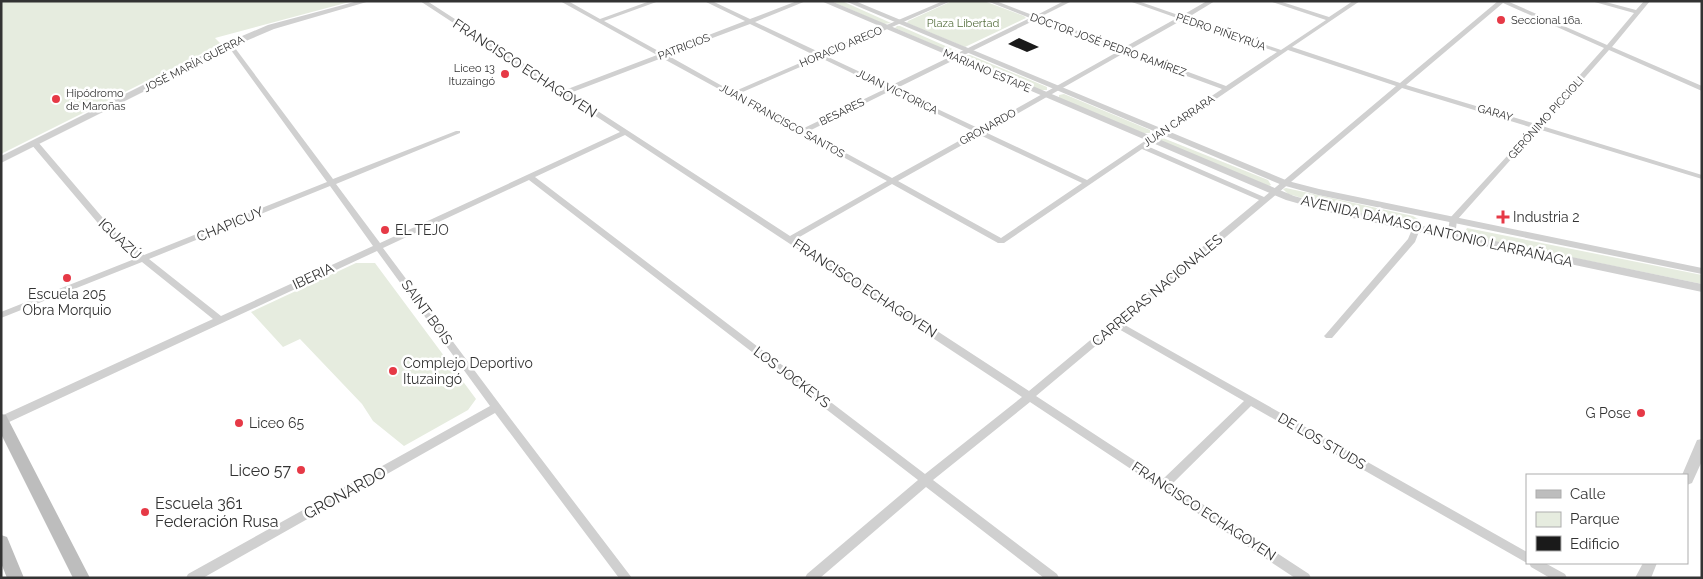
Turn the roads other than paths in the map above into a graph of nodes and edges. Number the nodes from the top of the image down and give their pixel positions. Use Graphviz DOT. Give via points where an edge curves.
graph roads {
  1 [pos="367,1"];
  2 [pos="423,1"];
  3 [pos="563,1"];
  4 [pos="656,1"];
  5 [pos="707,1"];
  6 [pos="803,1"];
  7 [pos="824,1"];
  8 [pos="848,1"];
  9 [pos="948,1"];
  10 [pos="990,1"];
  11 [pos="1069,1"];
  12 [pos="1132,1"];
  13 [pos="1212,1"];
  14 [pos="1272,1"];
  15 [pos="1357,1"];
  16 [pos="1502,1"];
  17 [pos="1594,1"];
  18 [pos="1647,1"];
  19 [pos="1637,12"];
  20 [pos="1036,18"];
  21 [pos="1182,18"];
  22 [pos="1330,20"];
  23 [pos="599,21"];
  24 [pos="750,22"];
  25 [pos="899,22"];
  26 [pos="887,28"];
  27 [pos="230,45"];
  28 [pos="1609,47"];
  29 [pos="1288,48"];
  30 [pos="967,51"];
  31 [pos="1124,51"];
  32 [pos="1281,52"];
  33 [pos="663,55"];
  34 [pos="821,56"];
  35 [pos="955,57"];
  36 [pos="1400,85"];
  37 [pos="890,89"];
  38 [pos="1057,89"];
  39 [pos="1227,89"];
  40 [pos="1702,89"];
  41 [pos="564,94"];
  42 [pos="733,94"];
  43 [pos="1045,95"];
  44 [pos="1538,126"];
  45 [pos="458,132"];
  46 [pos="803,132"];
  47 [pos="980,132"];
  48 [pos="1162,132"];
  49 [pos="624,133"];
  50 [pos="1146,143"];
  51 [pos="35,144"];
  52 [pos="1,160"];
  53 [pos="530,177"];
  54 [pos="1702,177"];
  55 [pos="892,182"];
  56 [pos="331,183"];
  57 [pos="1087,183"];
  58 [pos="1285,183"];
  59 [pos="1274,192"];
  60 [pos="1265,200"];
  61 [pos="1453,220"];
  62 [pos="1416,229"];
  63 [pos="1451,236"];
  64 [pos="790,238"];
  65 [pos="1001,241"];
  66 [pos="378,246"];
  67 [pos="142,260"];
  68 [pos="1702,271"];
  69 [pos="1702,288"];
  70 [pos="1,315"];
  71 [pos="219,319"];
  72 [pos="1116,324"];
  73 [pos="1329,336"];
  74 [pos="1030,397"];
  75 [pos="1251,400"];
  76 [pos="497,408"];
  77 [pos="2,420"];
  78 [pos="1702,444"];
  79 [pos="1694,472"];
  80 [pos="926,479"];
  81 [pos="1165,484"];
  82 [pos="1,542"];
  83 [pos="1526,557"];
  84 [pos="1537,564"];
  85 [pos="1650,564"];
  86 [pos="13,576"];
  87 [pos="82,578"];
  88 [pos="192,578"];
  89 [pos="626,578"];
  90 [pos="811,578"];
  91 [pos="1053,578"];
  92 [pos="1305,578"];
  93 [pos="1561,578"];
  94 [pos="1643,578"];
  1 -- 27 [label="street, JOSÉ MARÍA GUERRA" via="271,27"];
  2 -- 41 [label="street, FRANCISCO ECHAGOYEN"];
  3 -- 23 [label="street, JUAN FRANCISCO SANTOS"];
  4 -- 23 [label="street"];
  5 -- 24 [label="street, JUAN VICTORICA"];
  6 -- 24 [label="street, PATRICIOS"];
  7 -- 26 [label="street, MARIANO ESTAPE"];
  8 -- 25 [label="street, MARIANO ESTAPE"];
  9 -- 25 [label="street, HORACIO ARECO"];
  10 -- 20 [label="street, DOCTOR JOSÉ PEDRO RAMÍREZ"];
  11 -- 20 [label="street, BESARES"];
  12 -- 21 [label="street, PEDRO PIÑEYRÚA"];
  13 -- 21 [label="street, GRONARDO"];
  14 -- 22 [label="street"];
  15 -- 22 [label="street, JUAN CARRARA"];
  16 -- 28 [label="street"];
  16 -- 36 [label="street, CARRERAS NACIONALES"];
  17 -- 19 [label="street"];
  18 -- 19 [label="street, GERÓNIMO PICCIOLI"];
  19 -- 28 [label="street, GERÓNIMO PICCIOLI"];
  20 -- 30 [label="street, BESARES"];
  20 -- 31 [label="street, DOCTOR JOSÉ PEDRO RAMÍREZ"];
  21 -- 31 [label="street, GRONARDO"];
  21 -- 32 [label="street, PEDRO PIÑEYRÚA"];
  22 -- 29 [label="street, JUAN CARRARA"];
  23 -- 33 [label="street, JUAN FRANCISCO SANTOS"];
  24 -- 33 [label="street, PATRICIOS"];
  24 -- 34 [label="street, JUAN VICTORICA"];
  25 -- 26 [label="street, HORACIO ARECO"];
  25 -- 30 [label="street, MARIANO ESTAPE"];
  26 -- 34 [label="street, HORACIO ARECO"];
  26 -- 35 [label="street, MARIANO ESTAPE"];
  27 -- 51 [label="street, JOSÉ MARÍA GUERRA"];
  27 -- 56 [label="street, SAINT BOIS"];
  28 -- 40 [label="street"];
  28 -- 44 [label="street, GERÓNIMO PICCIOLI"];
  29 -- 32 [label="street, JUAN CARRARA"];
  29 -- 36 [label="street, GARAY"];
  30 -- 35 [label="street, BESARES"];
  30 -- 38 [label="street, MARIANO ESTAPE"];
  31 -- 38 [label="street, GRONARDO"];
  31 -- 39 [label="street, DOCTOR JOSÉ PEDRO RAMÍREZ"];
  32 -- 39 [label="street, JUAN CARRARA"];
  33 -- 41 [label="street, PATRICIOS"];
  33 -- 42 [label="street, JUAN FRANCISCO SANTOS"];
  34 -- 37 [label="street, JUAN VICTORICA"];
  34 -- 42 [label="street, HORACIO ARECO"];
  35 -- 37 [label="street, BESARES"];
  35 -- 43 [label="street, MARIANO ESTAPE"];
  36 -- 44 [label="street, GARAY"];
  36 -- 58 [label="street, CARRERAS NACIONALES"];
  37 -- 46 [label="street, BESARES"];
  37 -- 47 [label="street, JUAN VICTORICA"];
  38 -- 43 [label="street, GRONARDO"];
  38 -- 48 [label="street, MARIANO ESTAPE"];
  39 -- 48 [label="street, JUAN CARRARA"];
  41 -- 49 [label="street, FRANCISCO ECHAGOYEN"];
  42 -- 46 [label="street, JUAN FRANCISCO SANTOS"];
  43 -- 47 [label="street, GRONARDO"];
  43 -- 50 [label="street, MARIANO ESTAPE"];
  44 -- 54 [label="street, GARAY"];
  44 -- 61 [label="street, GERÓNIMO PICCIOLI"];
  45 -- 56 [label="street, CHAPICUY"];
  46 -- 55 [label="street, JUAN FRANCISCO SANTOS"];
  47 -- 55 [label="street, GRONARDO"];
  47 -- 57 [label="street, JUAN VICTORICA"];
  48 -- 50 [label="street, JUAN CARRARA"];
  48 -- 58 [label="street, AVENIDA DÁMASO ANTONIO LARRAÑAGA"];
  49 -- 53 [label="street, IBERIA"];
  49 -- 64 [label="street, FRANCISCO ECHAGOYEN"];
  50 -- 57 [label="street, JUAN CARRARA"];
  50 -- 59 [label="street, AVENIDA DÁMASO ANTONIO LARRAÑAGA"];
  50 -- 60 [label="street"];
  51 -- 52 [label="street, JOSÉ MARÍA GUERRA"];
  51 -- 67 [label="street, IGUAZÚ" via="110,233"];
  53 -- 66 [label="street, IBERIA"];
  53 -- 80 [label="street, LOS JOCKEYS"];
  55 -- 64 [label="street, GRONARDO"];
  55 -- 65 [label="street, JUAN FRANCISCO SANTOS"];
  56 -- 66 [label="street, SAINT BOIS"];
  56 -- 67 [label="street, CHAPICUY"];
  57 -- 65 [label="street, JUAN CARRARA"];
  58 -- 59 [label="street, CARRERAS NACIONALES"];
  58 -- 61 [label="street, AVENIDA DÁMASO ANTONIO LARRAÑAGA"];
  59 -- 60 [label="street, CARRERAS NACIONALES"];
  59 -- 62 [label="street, AVENIDA DÁMASO ANTONIO LARRAÑAGA" via="1343,213"];
  60 -- 72 [label="street, CARRERAS NACIONALES"];
  61 -- 63 [label="street"];
  61 -- 68 [label="street, AVENIDA DÁMASO ANTONIO LARRAÑAGA"];
  62 -- 63 [label="street, AVENIDA DÁMASO ANTONIO LARRAÑAGA"];
  62 -- 73 [label="street" via="1412,240"];
  63 -- 69 [label="street, AVENIDA DÁMASO ANTONIO LARRAÑAGA"];
  64 -- 74 [label="street, FRANCISCO ECHAGOYEN"];
  66 -- 71 [label="street, IBERIA"];
  66 -- 76 [label="street, SAINT BOIS"];
  67 -- 70 [label="street, CHAPICUY"];
  67 -- 71 [label="street, IGUAZÚ"];
  71 -- 77 [label="street, IBERIA"];
  72 -- 74 [label="street, CARRERAS NACIONALES"];
  72 -- 75 [label="street, DE LOS STUDS"];
  74 -- 80 [label="street, CARRERAS NACIONALES"];
  74 -- 81 [label="street, FRANCISCO ECHAGOYEN"];
  75 -- 81 [label="street"];
  75 -- 83 [label="street, DE LOS STUDS"];
  76 -- 88 [label="street, GRONARDO"];
  76 -- 89 [label="street, SAINT BOIS"];
  77 -- 87 [label="main road"];
  78 -- 79 [label="street"];
  80 -- 90 [label="street, CARRERAS NACIONALES"];
  80 -- 91 [label="street, LOS JOCKEYS"];
  81 -- 92 [label="street, FRANCISCO ECHAGOYEN"];
  82 -- 86 [label="main road"];
  84 -- 93 [label="street"];
  85 -- 94 [label="street"];
}
